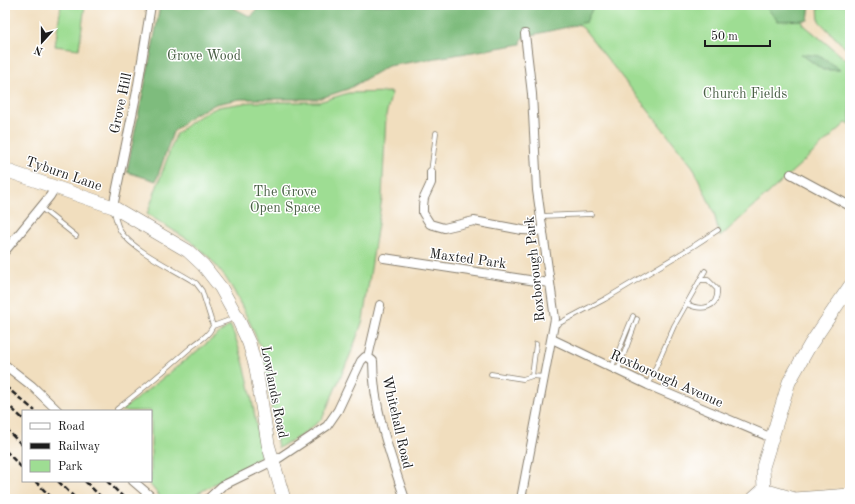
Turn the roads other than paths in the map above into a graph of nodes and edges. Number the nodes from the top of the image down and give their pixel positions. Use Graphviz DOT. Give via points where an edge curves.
graph roads {
  1 [pos="151,5"];
  2 [pos="525,34"];
  3 [pos="436,133"];
  4 [pos="5,170"];
  5 [pos="431,172"];
  6 [pos="791,174"];
  7 [pos="56,186"];
  8 [pos="850,206"];
  9 [pos="113,207"];
  10 [pos="41,208"];
  11 [pos="591,214"];
  12 [pos="541,216"];
  13 [pos="718,230"];
  14 [pos="543,231"];
  15 [pos="76,236"];
  16 [pos="5,251"];
  17 [pos="384,258"];
  18 [pos="705,271"];
  19 [pos="700,280"];
  20 [pos="549,283"];
  21 [pos="850,286"];
  22 [pos="687,304"];
  23 [pos="380,305"];
  24 [pos="237,316"];
  25 [pos="633,316"];
  26 [pos="637,319"];
  27 [pos="213,326"];
  28 [pos="554,326"];
  29 [pos="552,339"];
  30 [pos="536,344"];
  31 [pos="368,357"];
  32 [pos="5,365"];
  33 [pos="615,368"];
  34 [pos="492,374"];
  35 [pos="532,376"];
  36 [pos="544,378"];
  37 [pos="648,385"];
  38 [pos="117,409"];
  39 [pos="57,410"];
  40 [pos="772,438"];
  41 [pos="273,460"];
  42 [pos="134,482"];
  43 [pos="764,489"];
  44 [pos="850,494"];
  45 [pos="154,499"];
  46 [pos="208,499"];
  47 [pos="284,499"];
  48 [pos="404,499"];
  49 [pos="521,499"];
  50 [pos="753,499"];
  1 -- 9 [label="street, Grove Hill" via="137,91"];
  2 -- 12 [label="street, Roxborough Park"];
  3 -- 5 [label="lane"];
  4 -- 7 [label="main road, Tyburn Lane"];
  5 -- 14 [label="street" via="431,183 423,206 423,213 430,224 444,228 474,221 522,230"];
  6 -- 8 [label="street"];
  7 -- 9 [label="main road, Tyburn Lane"];
  7 -- 10 [label="street"];
  9 -- 24 [label="main road, Lowlands Road" via="188,251 203,264"];
  9 -- 27 [label="lane" via="118,227 128,238 156,259 196,283 202,291"];
  10 -- 15 [label="lane"];
  10 -- 16 [label="street"];
  11 -- 12 [label="lane"];
  12 -- 14 [label="street, Roxborough Park"];
  13 -- 28 [label="lane" via="605,299"];
  14 -- 20 [label="street, Roxborough Park"];
  17 -- 20 [label="street, Maxted Park"];
  18 -- 19 [label="lane"];
  19 -- 22 [label="lane"];
  19 -- 22 [label="lane" via="708,280 717,289 716,301 708,308 697,308"];
  20 -- 28 [label="street, Roxborough Park"];
  21 -- 40 [label="main road" via="796,367 782,400"];
  22 -- 37 [label="lane" via="674,326"];
  23 -- 31 [label="street, Whitehall Road"];
  24 -- 27 [label="lane"];
  24 -- 41 [label="main road, Lowlands Road" via="251,349"];
  25 -- 33 [label="lane"];
  26 -- 33 [label="lane"];
  27 -- 38 [label="lane" via="205,339"];
  28 -- 29 [label="street, Roxborough Park"];
  29 -- 33 [label="street, Roxborough Avenue"];
  29 -- 36 [label="street, Roxborough Park"];
  30 -- 35 [label="lane"];
  31 -- 41 [label="street" via="361,361 338,410 327,426"];
  31 -- 48 [label="street, Whitehall Road" via="373,361 373,384"];
  32 -- 39 [label="street"];
  33 -- 37 [label="street, Roxborough Avenue"];
  34 -- 35 [label="lane" via="523,379"];
  35 -- 36 [label="lane"];
  36 -- 49 [label="street, Roxborough Park"];
  37 -- 40 [label="street, Roxborough Avenue"];
  40 -- 43 [label="main road" via="763,467"];
  41 -- 46 [label="street" via="222,486"];
  41 -- 47 [label="main road, Lowlands Road"];
  42 -- 45 [label="street"];
  43 -- 44 [label="street" via="794,498"];
  43 -- 50 [label="main road"];
}
